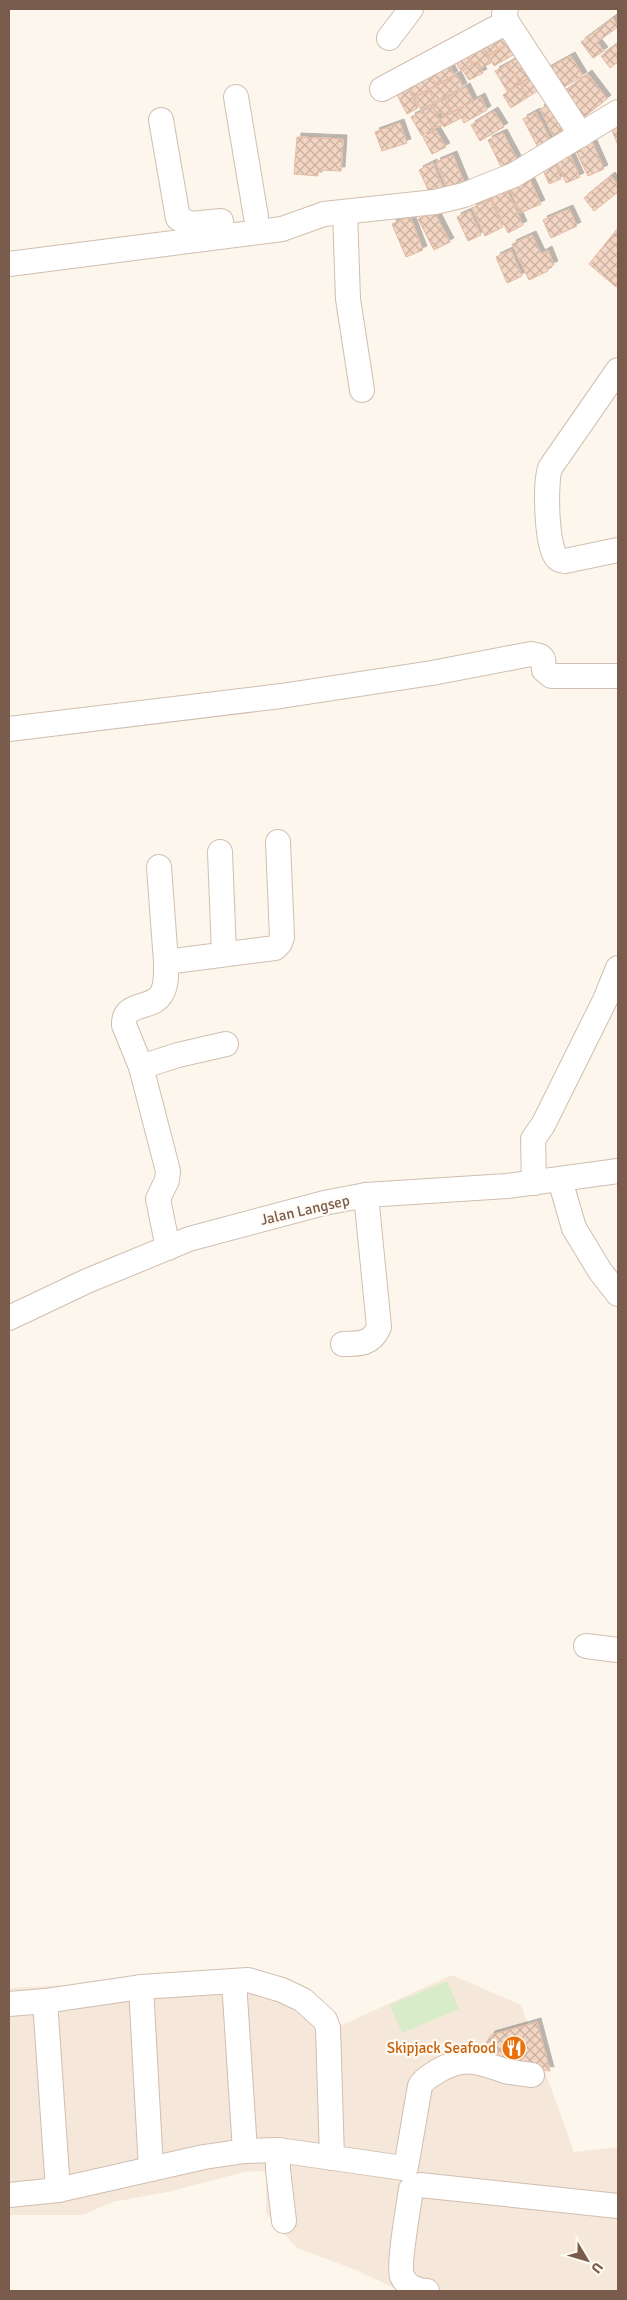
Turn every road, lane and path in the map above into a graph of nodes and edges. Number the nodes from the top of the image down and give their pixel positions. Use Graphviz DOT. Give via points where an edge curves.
graph roads {
  1 [pos="411,9"];
  2 [pos="507,16"];
  3 [pos="389,38"];
  4 [pos="382,89"];
  5 [pos="236,97"];
  6 [pos="618,112"];
  7 [pos="161,120"];
  8 [pos="581,135"];
  9 [pos="345,212"];
  10 [pos="256,216"];
  11 [pos="314,218"];
  12 [pos="9,264"];
  13 [pos="618,370"];
  14 [pos="362,390"];
  15 [pos="618,550"];
  16 [pos="618,676"];
  17 [pos="9,730"];
  18 [pos="278,842"];
  19 [pos="220,852"];
  20 [pos="159,867"];
  21 [pos="224,953"];
  22 [pos="166,962"];
  23 [pos="618,968"];
  24 [pos="226,1044"];
  25 [pos="141,1067"];
  26 [pos="618,1171"];
  27 [pos="560,1180"];
  28 [pos="534,1183"];
  29 [pos="366,1196"];
  30 [pos="168,1248"];
  31 [pos="618,1294"];
  32 [pos="9,1318"];
  33 [pos="343,1344"];
  34 [pos="586,1646"];
  35 [pos="618,1650"];
  36 [pos="234,1981"];
  37 [pos="140,1987"];
  38 [pos="45,2001"];
  39 [pos="9,2004"];
  40 [pos="532,2075"];
  41 [pos="245,2151"];
  42 [pos="337,2158"];
  43 [pos="151,2169"];
  44 [pos="279,2169"];
  45 [pos="413,2175"];
  46 [pos="58,2190"];
  47 [pos="9,2195"];
  48 [pos="618,2195"];
  49 [pos="618,2206"];
  50 [pos="284,2221"];
  51 [pos="427,2291"];
  1 -- 3 [label="street"];
  2 -- 4 [label="street"];
  2 -- 8 [label="street"];
  5 -- 10 [label="street"];
  6 -- 8 [label="street"];
  7 -- 10 [label="street" via="178,218 191,224"];
  8 -- 9 [label="street" via="514,175 464,195 435,202"];
  9 -- 11 [label="street"];
  9 -- 14 [label="street" via="348,299"];
  10 -- 11 [label="street" via="289,214"];
  11 -- 12 [label="street" via="282,229"];
  13 -- 15 [label="street" via="550,468 547,497 549,534 559,560"];
  16 -- 17 [label="street" via="551,676 544,670 543,659 531,654 281,696"];
  18 -- 21 [label="street" via="280,943 275,948"];
  19 -- 21 [label="street"];
  20 -- 22 [label="street"];
  21 -- 22 [label="street"];
  22 -- 25 [label="street" via="165,982 159,998 131,1008 124,1018"];
  23 -- 28 [label="street" via="606,1000 533,1140"];
  24 -- 25 [label="street"];
  25 -- 30 [label="street" via="168,1172 158,1199"];
  26 -- 27 [label="street, Jalan Langsep"];
  27 -- 28 [label="street, Jalan Langsep"];
  27 -- 31 [label="street" via="574,1228"];
  28 -- 29 [label="street, Jalan Langsep"];
  29 -- 30 [label="street, Jalan Langsep" via="257,1221 189,1239"];
  29 -- 33 [label="street" via="379,1327 375,1337 365,1343"];
  30 -- 32 [label="street, Jalan Langsep"];
  34 -- 35 [label="street"];
  36 -- 37 [label="street"];
  36 -- 41 [label="street"];
  36 -- 42 [label="street" via="248,1980 282,1990 303,2000 325,2020"];
  37 -- 38 [label="street"];
  37 -- 43 [label="street"];
  38 -- 39 [label="street"];
  38 -- 46 [label="street"];
  40 -- 45 [label="street" via="462,2060 427,2079 431,2086"];
  41 -- 43 [label="street" via="204,2156"];
  41 -- 44 [label="street"];
  42 -- 44 [label="street"];
  42 -- 45 [label="street" via="372,2162"];
  43 -- 46 [label="street"];
  44 -- 50 [label="street"];
  45 -- 48 [label="street"];
  45 -- 49 [label="street"];
  45 -- 51 [label="street" via="401,2271 411,2287"];
  46 -- 47 [label="street"];
}
